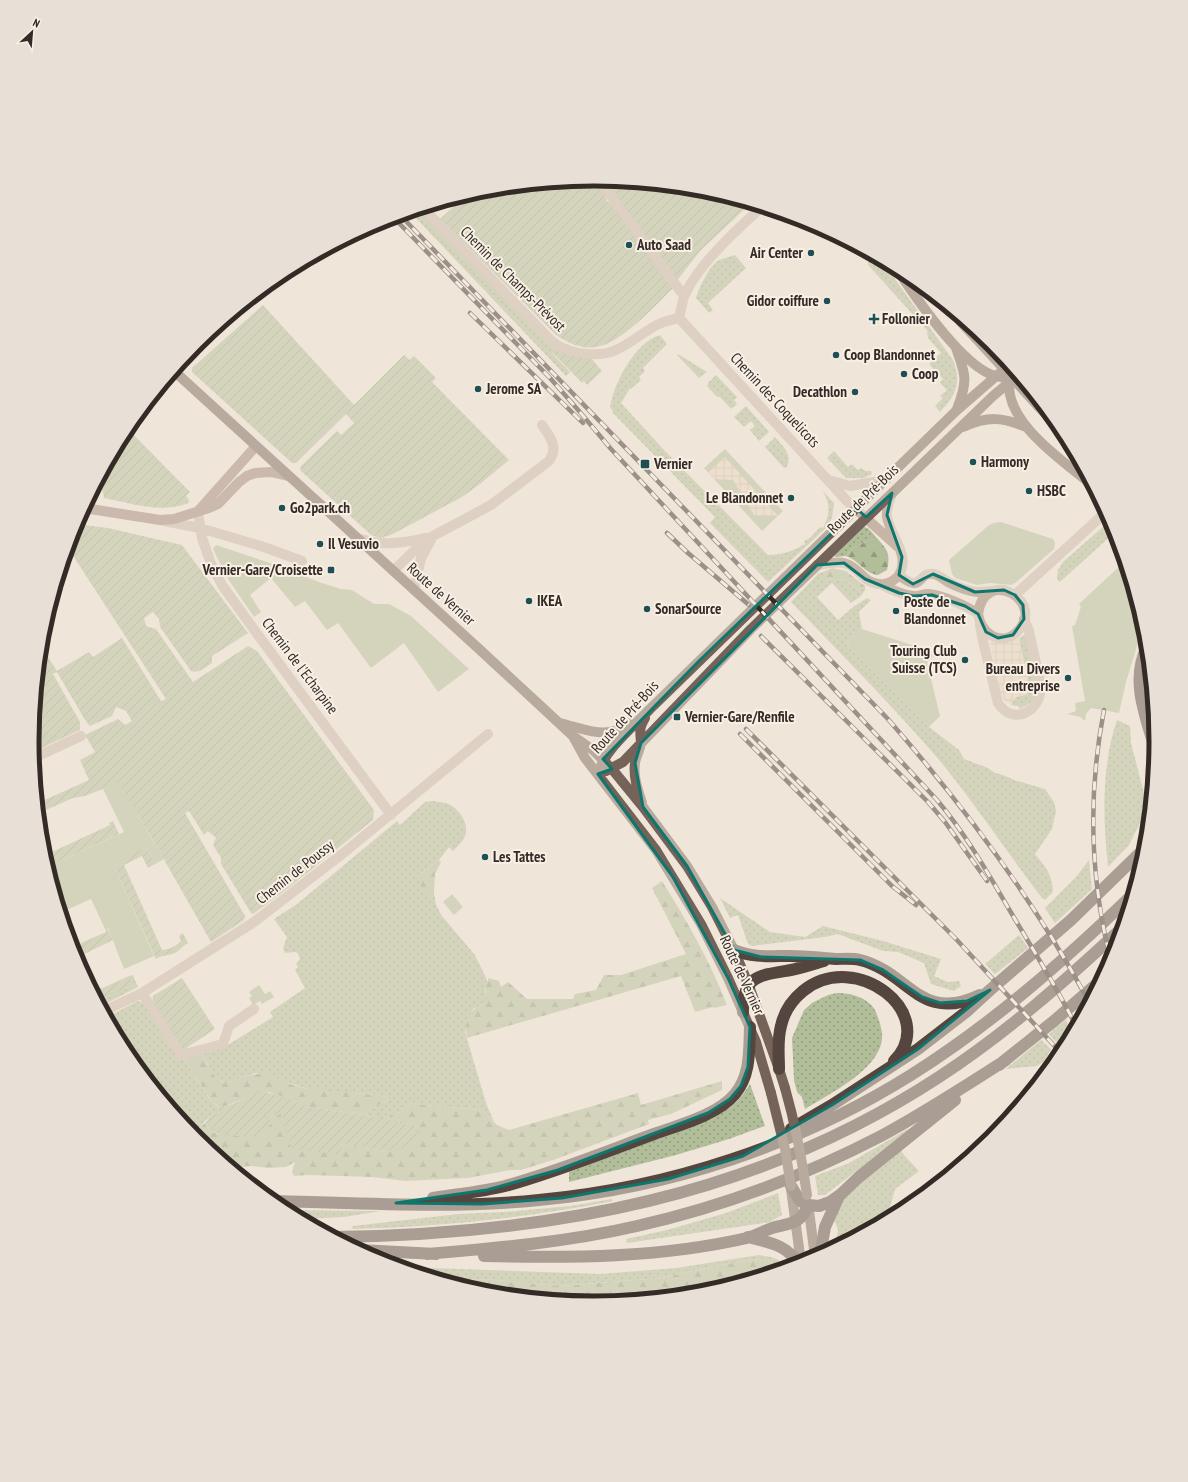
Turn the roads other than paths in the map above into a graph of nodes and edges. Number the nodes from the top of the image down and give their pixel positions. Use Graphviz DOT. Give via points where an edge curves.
graph roads {
  1 [pos="604,186"];
  2 [pos="759,211"];
  3 [pos="427,212"];
  4 [pos="907,284"];
  5 [pos="684,296"];
  6 [pos="678,318"];
  7 [pos="955,346"];
  8 [pos="984,347"];
  9 [pos="1005,369"];
  10 [pos="178,374"];
  11 [pos="1011,375"];
  12 [pos="996,376"];
  13 [pos="1012,376"];
  14 [pos="1013,377"];
  15 [pos="1023,390"];
  16 [pos="956,411"];
  17 [pos="542,425"];
  18 [pos="1027,428"];
  19 [pos="956,431"];
  20 [pos="256,446"];
  21 [pos="288,476"];
  22 [pos="1081,476"];
  23 [pos="828,480"];
  24 [pos="886,480"];
  25 [pos="892,492"];
  26 [pos="90,509"];
  27 [pos="857,509"];
  28 [pos="198,512"];
  29 [pos="1101,516"];
  30 [pos="866,517"];
  31 [pos="160,520"];
  32 [pos="200,528"];
  33 [pos="433,536"];
  34 [pos="357,538"];
  35 [pos="898,547"];
  36 [pos="302,561"];
  37 [pos="817,565"];
  38 [pos="393,571"];
  39 [pos="899,575"];
  40 [pos="880,584"];
  41 [pos="414,590"];
  42 [pos="995,591"];
  43 [pos="1015,595"];
  44 [pos="979,619"];
  45 [pos="1024,619"];
  46 [pos="1142,658"];
  47 [pos="650,709"];
  48 [pos="558,722"];
  49 [pos="1149,727"];
  50 [pos="488,734"];
  51 [pos="80,736"];
  52 [pos="573,736"];
  53 [pos="641,743"];
  54 [pos="39,755"];
  55 [pos="603,759"];
  56 [pos="612,768"];
  57 [pos="598,774"];
  58 [pos="643,807"];
  59 [pos="391,815"];
  60 [pos="1137,855"];
  61 [pos="1125,901"];
  62 [pos="1113,937"];
  63 [pos="734,950"];
  64 [pos="836,958"];
  65 [pos="749,986"];
  66 [pos="990,990"];
  67 [pos="1090,990"];
  68 [pos="142,993"];
  69 [pos="254,1009"];
  70 [pos="109,1010"];
  71 [pos="743,1012"];
  72 [pos="750,1027"];
  73 [pos="1006,1060"];
  74 [pos="779,1069"];
  75 [pos="882,1072"];
  76 [pos="743,1156"];
  77 [pos="791,1186"];
  78 [pos="840,1195"];
  79 [pos="808,1200"];
  80 [pos="285,1201"];
  81 [pos="396,1203"];
  82 [pos="796,1222"];
  83 [pos="344,1237"];
  84 [pos="748,1238"];
  85 [pos="821,1247"];
  86 [pos="814,1250"];
  87 [pos="375,1251"];
  88 [pos="427,1254"];
  89 [pos="800,1256"];
  90 [pos="794,1259"];
  1 -- 5 [label="street"];
  2 -- 5 [label="street" via="715,253"];
  3 -- 6 [label="street, Chemin de Champs-Prévost" via="541,330 560,346 572,351 596,354 615,351 660,323"];
  4 -- 7 [label="main road"];
  5 -- 6 [label="street"];
  6 -- 23 [label="street, Chemin des Coquelicots"];
  7 -- 12 [label="main road" via="982,370"];
  7 -- 16 [label="main road" via="965,373 963,394"];
  8 -- 15 [label="main road, bridge"];
  9 -- 12 [label="main road, Route de Pré-Bois"];
  10 -- 20 [label="main road, Route de Vernier"];
  11 -- 12 [label="main road"];
  12 -- 16 [label="main road, Route de Pré-Bois"];
  13 -- 19 [label="main road, Route de Pré-Bois"];
  14 -- 18 [label="main road" via="1012,403"];
  16 -- 24 [label="main road, Route de Pré-Bois"];
  17 -- 33 [label="street" via="550,436 554,448 549,461 490,505"];
  18 -- 19 [label="main road" via="993,418"];
  18 -- 22 [label="main road"];
  19 -- 25 [label="main road, Route de Pré-Bois"];
  20 -- 21 [label="main road, Route de Vernier"];
  20 -- 28 [label="street"];
  21 -- 28 [label="street" via="271,472 247,476 218,504"];
  21 -- 34 [label="main road, Route de Vernier"];
  23 -- 24 [label="street" via="850,486"];
  23 -- 27 [label="street, Chemin des Coquelicots"];
  24 -- 27 [label="main road, Route de Pré-Bois"];
  25 -- 30 [label="main road, Route de Pré-Bois"];
  25 -- 35 [label="street" via="887,515"];
  26 -- 31 [label="street"];
  27 -- 30 [label="street, Chemin des Coquelicots"];
  27 -- 47 [label="main road, Route de Pré-Bois"];
  28 -- 31 [label="street"];
  28 -- 32 [label="street, Chemin de l'Echarpine"];
  29 -- 43 [label="street"];
  30 -- 35 [label="street, Chemin des Coquelicots"];
  30 -- 37 [label="main road, Route de Pré-Bois"];
  31 -- 32 [label="street"];
  32 -- 36 [label="street"];
  32 -- 59 [label="street, Chemin de l'Echarpine" via="211,564 222,585"];
  33 -- 34 [label="street" via="395,544 380,544"];
  33 -- 38 [label="street"];
  33 -- 41 [label="street" via="422,558"];
  34 -- 38 [label="main road, Route de Vernier"];
  35 -- 39 [label="street" via="903,564"];
  37 -- 40 [label="street" via="844,563 865,579"];
  37 -- 53 [label="main road, Route de Pré-Bois"];
  38 -- 41 [label="main road, Route de Vernier"];
  39 -- 40 [label="street" via="895,580"];
  39 -- 42 [label="street" via="913,584 933,574 975,592"];
  40 -- 44 [label="street" via="913,596 932,595 965,606"];
  41 -- 48 [label="main road, Route de Vernier"];
  42 -- 43 [label="street" via="1008,591"];
  42 -- 44 [label="street" via="979,606"];
  43 -- 45 [label="street" via="1023,605"];
  44 -- 45 [label="street" via="983,629 990,635 1003,638 1017,632"];
  44 -- 45 [label="street" via="998,703 1009,712 1018,714 1032,709 1041,693 1029,631"];
  46 -- 49 [label="highway" via="1139,683"];
  47 -- 48 [label="main road" via="623,729 611,733 591,731"];
  47 -- 53 [label="main road" via="639,732"];
  47 -- 55 [label="main road, Route de Pré-Bois"];
  48 -- 52 [label="main road, Route de Vernier"];
  50 -- 59 [label="street, Chemin de Poussy"];
  51 -- 54 [label="street"];
  52 -- 55 [label="main road, Route de Vernier"];
  52 -- 57 [label="main road, Route de Vernier" via="585,758"];
  53 -- 56 [label="main road, Route de Pré-Bois" via="623,762"];
  53 -- 58 [label="main road" via="637,752 635,771"];
  55 -- 56 [label="main road, Route de Vernier"];
  55 -- 57 [label="main road, Route de Pré-Bois"];
  56 -- 57 [label="main road, Route de Pré-Bois"];
  56 -- 58 [label="main road, Route de Vernier"];
  57 -- 71 [label="main road, Route de Vernier" via="656,850 675,881 701,924"];
  58 -- 63 [label="main road, Route de Vernier" via="687,866"];
  59 -- 68 [label="street, Chemin de Poussy" via="254,922"];
  60 -- 66 [label="highway" via="1071,920"];
  61 -- 76 [label="highway" via="1021,995 930,1063 840,1115"];
  62 -- 83 [label="highway" via="1027,1013 945,1074 853,1127 773,1163 672,1196 586,1215 453,1232"];
  63 -- 64 [label="highway" via="761,957"];
  63 -- 65 [label="main road, Route de Vernier"];
  64 -- 65 [label="highway" via="763,974"];
  64 -- 66 [label="highway" via="856,959 872,964 922,997 940,1003 967,1001"];
  65 -- 71 [label="highway" via="743,998"];
  65 -- 74 [label="main road, Route de Vernier"];
  66 -- 75 [label="highway" via="954,1022"];
  67 -- 73 [label="highway"];
  68 -- 69 [label="street" via="181,1055 224,1044 229,1026"];
  68 -- 70 [label="street, Chemin de Poussy"];
  71 -- 72 [label="main road, Route de Vernier"];
  72 -- 77 [label="main road, Route de Vernier, bridge" via="784,1142"];
  72 -- 81 [label="highway" via="748,1067 741,1086 730,1099 708,1113 543,1175 487,1190"];
  73 -- 78 [label="highway"];
  73 -- 88 [label="highway" via="881,1136 817,1166 738,1198 667,1219 604,1233 545,1243"];
  74 -- 75 [label="highway" via="780,1032 784,1016 790,1006 800,993 813,984 830,978 844,977 862,980 879,988 895,1003 904,1019 908,1035 906,1044 899,1056"];
  74 -- 79 [label="main road, Route de Vernier, bridge" via="793,1118"];
  75 -- 76 [label="highway" via="812,1118"];
  76 -- 81 [label="highway" via="668,1179 562,1198 482,1204"];
  77 -- 79 [label="highway" via="800,1201"];
  77 -- 82 [label="main road, Route de Vernier"];
  78 -- 79 [label="highway" via="818,1206"];
  78 -- 85 [label="highway" via="827,1222"];
  79 -- 82 [label="highway" via="802,1216"];
  79 -- 86 [label="main road"];
  80 -- 81 [label="highway"];
  82 -- 84 [label="highway"];
  82 -- 89 [label="main road, Route de Vernier"];
  84 -- 88 [label="highway" via="669,1251 615,1256"];
  84 -- 90 [label="highway" via="782,1247"];
  87 -- 88 [label="highway"];
}
